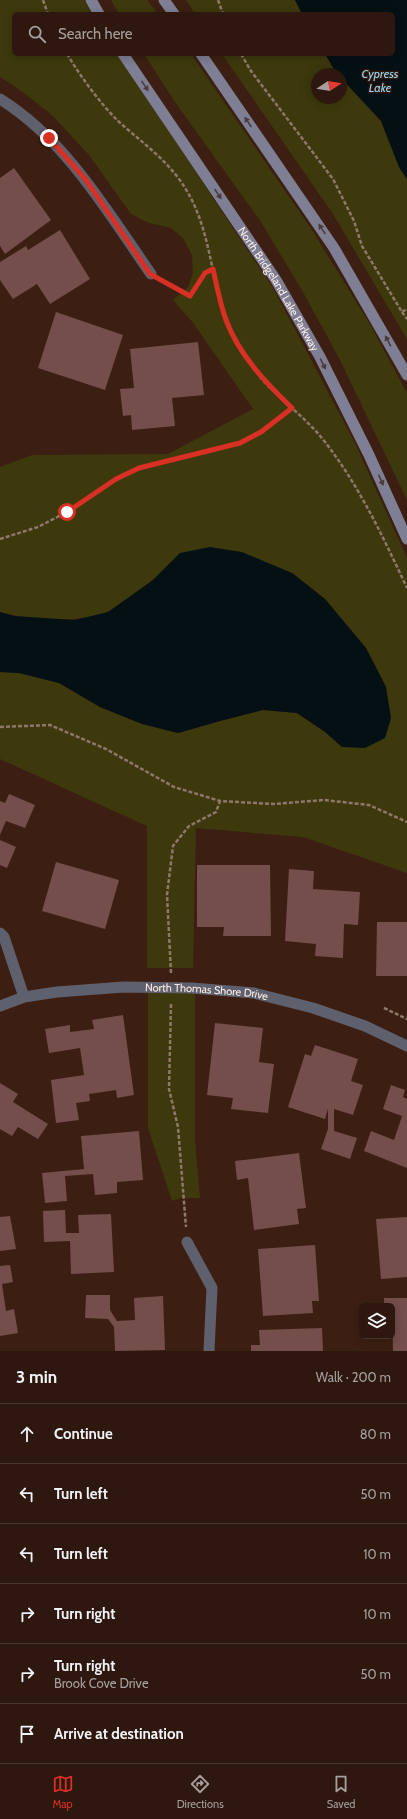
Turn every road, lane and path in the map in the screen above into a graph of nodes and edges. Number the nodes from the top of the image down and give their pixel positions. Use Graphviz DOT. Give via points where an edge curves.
graph roads {
  1 [pos="43,0"];
  2 [pos="91,0"];
  3 [pos="164,0"];
  4 [pos="218,0"];
  5 [pos="47,12"];
  6 [pos="98,12"];
  7 [pos="173,12"];
  8 [pos="222,12"];
  9 [pos="68,56"];
  10 [pos="125,56"];
  11 [pos="202,56"];
  12 [pos="242,56"];
  13 [pos="0,100"];
  14 [pos="213,269"];
  15 [pos="150,274"];
  16 [pos="407,309"];
  17 [pos="402,312"];
  18 [pos="407,319"];
  19 [pos="407,375"];
  20 [pos="292,408"];
  21 [pos="0,539"];
  22 [pos="407,539"];
  23 [pos="407,588"];
  24 [pos="0,727"];
  25 [pos="220,800"];
  26 [pos="407,822"];
  27 [pos="0,933"];
  28 [pos="171,988"];
  29 [pos="24,997"];
  30 [pos="0,1006"];
  31 [pos="384,1008"];
  32 [pos="407,1019"];
  33 [pos="407,1046"];
  34 [pos="187,1242"];
  35 [pos="209,1351"];
  1 -- 5 [label="path"];
  2 -- 6 [label="main road"];
  3 -- 7 [label="main road"];
  4 -- 8 [label="path"];
  9 -- 14 [label="path" via="94,93 118,120 147,145 179,180 204,226"];
  10 -- 22 [label="main road, North Bridgeland Lake Parkway, one-way" via="276,280 320,357"];
  19 -- 11 [label="main road, one-way" via="334,248"];
  12 -- 17 [label="path" via="250,71 333,179 354,221 362,246"];
  13 -- 15 [label="street" via="49,138 86,180"];
  14 -- 15 [label="path" via="205,273 190,296"];
  14 -- 20 [label="path" via="226,321 236,340 267,384"];
  16 -- 17 [label="path"];
  17 -- 18 [label="path"];
  20 -- 21 [label="path" via="261,432 240,443 139,468 116,479 38,527"];
  20 -- 23 [label="path" via="324,440 348,473 369,509"];
  24 -- 25 [label="path" via="50,725 106,749 174,787"];
  25 -- 26 [label="path" via="274,804 324,800 369,805"];
  25 -- 28 [label="path" via="216,812 189,826 173,846 168,896"];
  27 -- 29 [label="street" via="4,937"];
  28 -- 29 [label="street, North Thomas Shore Drive" via="124,987"];
  28 -- 33 [label="street, North Thomas Shore Drive" via="261,995 313,1008 365,1026"];
  28 -- 34 [label="path" via="169,1089 178,1127"];
  29 -- 30 [label="street, North Thomas Shore Drive"];
  31 -- 32 [label="path"];
  34 -- 35 [label="street" via="212,1288"];
}
